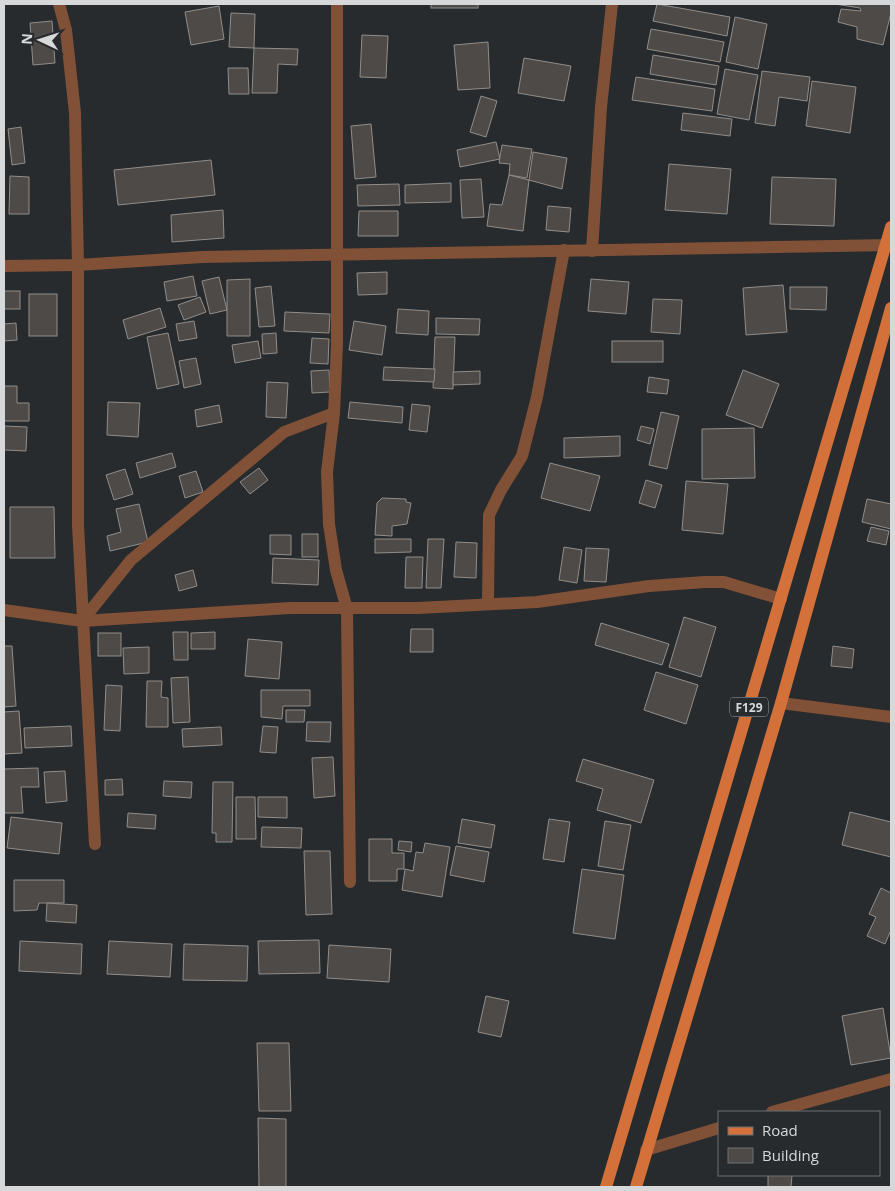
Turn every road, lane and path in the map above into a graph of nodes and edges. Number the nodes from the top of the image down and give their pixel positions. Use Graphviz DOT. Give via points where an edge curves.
graph roads {
  1 [pos="59,4"];
  2 [pos="337,4"];
  3 [pos="612,4"];
  4 [pos="891,227"];
  5 [pos="888,245"];
  6 [pos="564,250"];
  7 [pos="592,251"];
  8 [pos="336,254"];
  9 [pos="78,264"];
  10 [pos="4,266"];
  11 [pos="891,308"];
  12 [pos="334,413"];
  13 [pos="781,599"];
  14 [pos="488,604"];
  15 [pos="347,609"];
  16 [pos="4,610"];
  17 [pos="82,621"];
  18 [pos="781,703"];
  19 [pos="891,717"];
  20 [pos="95,844"];
  21 [pos="350,882"];
  22 [pos="891,1079"];
  23 [pos="776,1111"];
  24 [pos="718,1128"];
  25 [pos="646,1150"];
  26 [pos="606,1187"];
  27 [pos="636,1187"];
  1 -- 9 [label="street" via="66,30 75,113"];
  2 -- 8 [label="street"];
  3 -- 7 [label="street" via="601,107"];
  4 -- 5 [label="main road, F129"];
  5 -- 7 [label="street"];
  5 -- 13 [label="main road, F129"];
  6 -- 7 [label="street"];
  6 -- 8 [label="street"];
  6 -- 14 [label="street" via="537,397 522,456 489,514"];
  8 -- 9 [label="street"];
  8 -- 12 [label="street"];
  9 -- 10 [label="street"];
  9 -- 17 [label="street" via="78,526"];
  11 -- 18 [label="main road, F129"];
  12 -- 15 [label="street" via="327,472 328,524"];
  12 -- 17 [label="street" via="284,432 131,560"];
  13 -- 14 [label="street" via="724,582 705,582 649,586 537,602"];
  13 -- 26 [label="main road, F129"];
  14 -- 15 [label="street"];
  15 -- 17 [label="street" via="290,608"];
  15 -- 21 [label="street"];
  16 -- 17 [label="street"];
  17 -- 20 [label="street"];
  18 -- 19 [label="street"];
  18 -- 25 [label="main road, F129"];
  22 -- 23 [label="street"];
  24 -- 25 [label="street"];
  25 -- 27 [label="main road, F129"];
}
